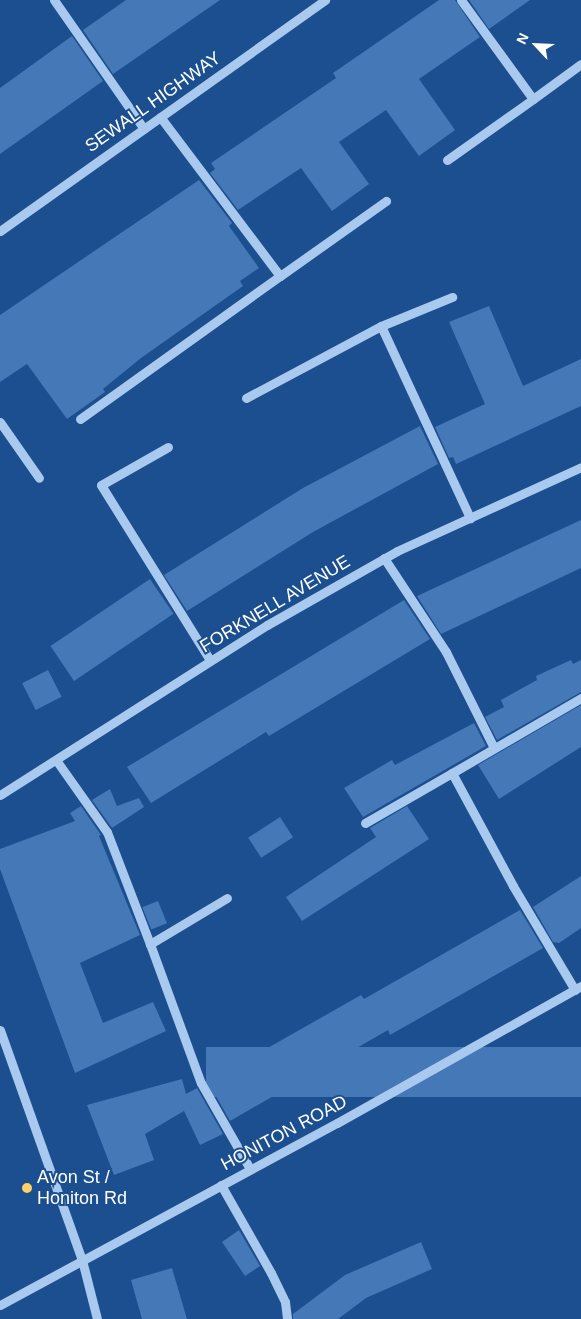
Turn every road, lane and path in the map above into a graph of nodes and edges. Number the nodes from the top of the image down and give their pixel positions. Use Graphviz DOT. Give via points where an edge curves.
graph roads {
  1 [pos="54,0"];
  2 [pos="325,0"];
  3 [pos="461,0"];
  4 [pos="581,64"];
  5 [pos="532,99"];
  6 [pos="160,117"];
  7 [pos="144,129"];
  8 [pos="447,160"];
  9 [pos="386,201"];
  10 [pos="0,231"];
  11 [pos="280,276"];
  12 [pos="452,297"];
  13 [pos="380,326"];
  14 [pos="246,398"];
  15 [pos="80,419"];
  16 [pos="0,422"];
  17 [pos="168,447"];
  18 [pos="581,467"];
  19 [pos="39,478"];
  20 [pos="470,518"];
  21 [pos="384,558"];
  22 [pos="210,660"];
  23 [pos="581,698"];
  24 [pos="494,748"];
  25 [pos="56,760"];
  26 [pos="452,773"];
  27 [pos="0,794"];
  28 [pos="365,823"];
  29 [pos="227,898"];
  30 [pos="150,944"];
  31 [pos="578,988"];
  32 [pos="0,1030"];
  33 [pos="250,1169"];
  34 [pos="221,1185"];
  35 [pos="82,1260"];
  36 [pos="0,1305"];
  37 [pos="97,1319"];
  38 [pos="287,1319"];
  1 -- 7 [label="street"];
  2 -- 6 [label="street, SEWALL HIGHWAY"];
  3 -- 5 [label="street"];
  4 -- 5 [label="street"];
  5 -- 8 [label="street"];
  6 -- 7 [label="street, SEWALL HIGHWAY"];
  6 -- 11 [label="street"];
  7 -- 10 [label="street, SEWALL HIGHWAY"];
  9 -- 11 [label="street"];
  11 -- 15 [label="street"];
  12 -- 13 [label="street"];
  13 -- 14 [label="street"];
  13 -- 20 [label="street"];
  16 -- 19 [label="street"];
  17 -- 22 [label="street" via="101,485"];
  18 -- 20 [label="street, FORKNELL AVENUE"];
  20 -- 21 [label="street, FORKNELL AVENUE"];
  21 -- 22 [label="street, FORKNELL AVENUE"];
  21 -- 24 [label="street" via="446,652"];
  22 -- 25 [label="street, FORKNELL AVENUE"];
  23 -- 24 [label="street"];
  24 -- 26 [label="street"];
  25 -- 27 [label="street, FORKNELL AVENUE"];
  25 -- 30 [label="street" via="107,832"];
  26 -- 28 [label="street"];
  26 -- 31 [label="street" via="513,886"];
  29 -- 30 [label="street"];
  30 -- 33 [label="street" via="201,1083"];
  31 -- 33 [label="street, HONITON ROAD"];
  32 -- 35 [label="street"];
  33 -- 34 [label="street, HONITON ROAD"];
  34 -- 35 [label="street, HONITON ROAD"];
  34 -- 38 [label="street" via="271,1273 285,1302"];
  35 -- 36 [label="street, HONITON ROAD"];
  35 -- 37 [label="street"];
}
